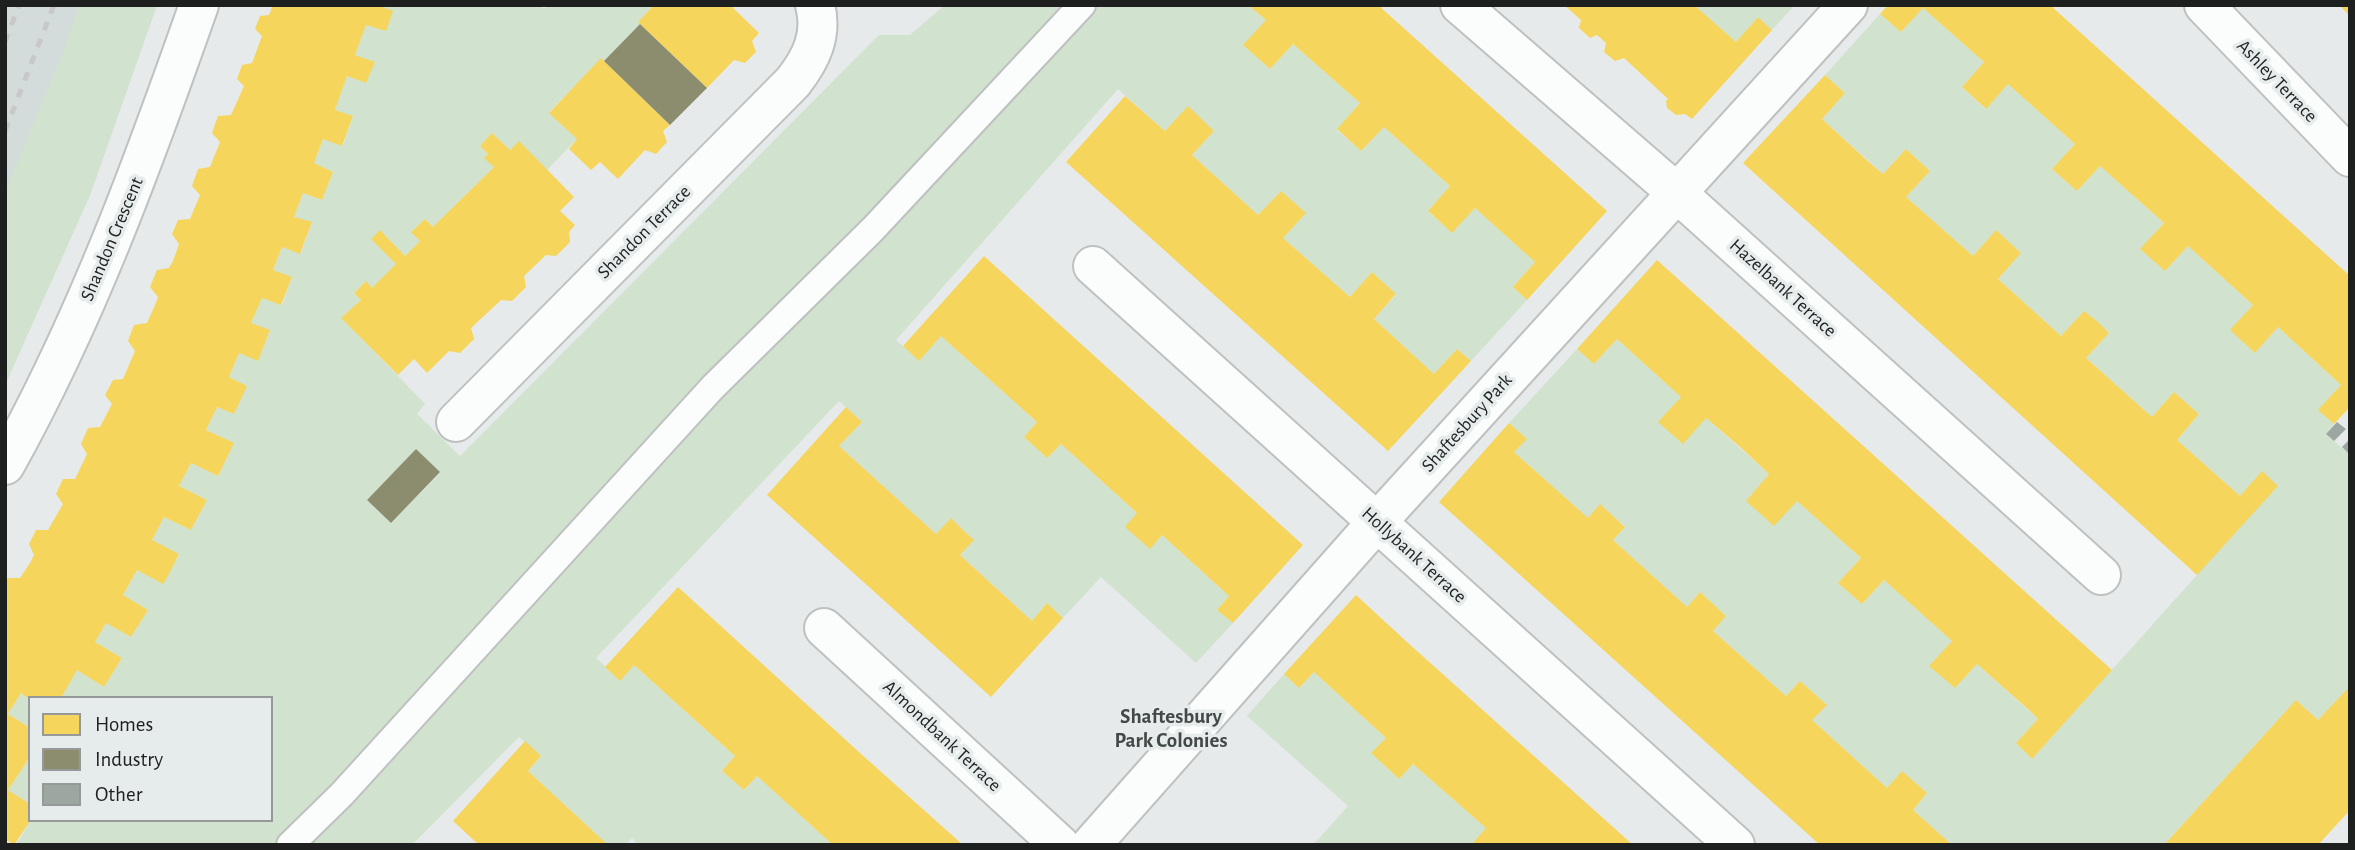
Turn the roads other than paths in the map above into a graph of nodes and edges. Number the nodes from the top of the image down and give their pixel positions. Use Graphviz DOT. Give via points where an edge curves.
graph roads {
  1 [pos="199,5"];
  2 [pos="1082,5"];
  3 [pos="1460,5"];
  4 [pos="1848,5"];
  5 [pos="2204,5"];
  6 [pos="816,19"];
  7 [pos="2350,157"];
  8 [pos="1677,193"];
  9 [pos="1093,266"];
  10 [pos="456,422"];
  11 [pos="5,465"];
  12 [pos="1377,522"];
  13 [pos="2102,575"];
  14 [pos="824,628"];
  15 [pos="290,845"];
  16 [pos="1060,845"];
  17 [pos="1091,845"];
  18 [pos="1735,845"];
  1 -- 11 [label="street, Shandon Crescent" via="144,162 93,285 43,398"];
  2 -- 15 [label="lane" via="873,229 713,387 342,794"];
  3 -- 8 [label="street, Hazelbank Terrace"];
  4 -- 8 [label="street, Shaftesbury Park"];
  5 -- 7 [label="street, Ashley Terrace"];
  6 -- 10 [label="street, Shandon Terrace" via="808,60 793,82"];
  8 -- 12 [label="street, Shaftesbury Park"];
  8 -- 13 [label="street, Hazelbank Terrace"];
  9 -- 12 [label="street, Hollybank Terrace"];
  12 -- 17 [label="street, Shaftesbury Park"];
  12 -- 18 [label="street, Hollybank Terrace"];
  14 -- 16 [label="street, Almondbank Terrace"];
}
